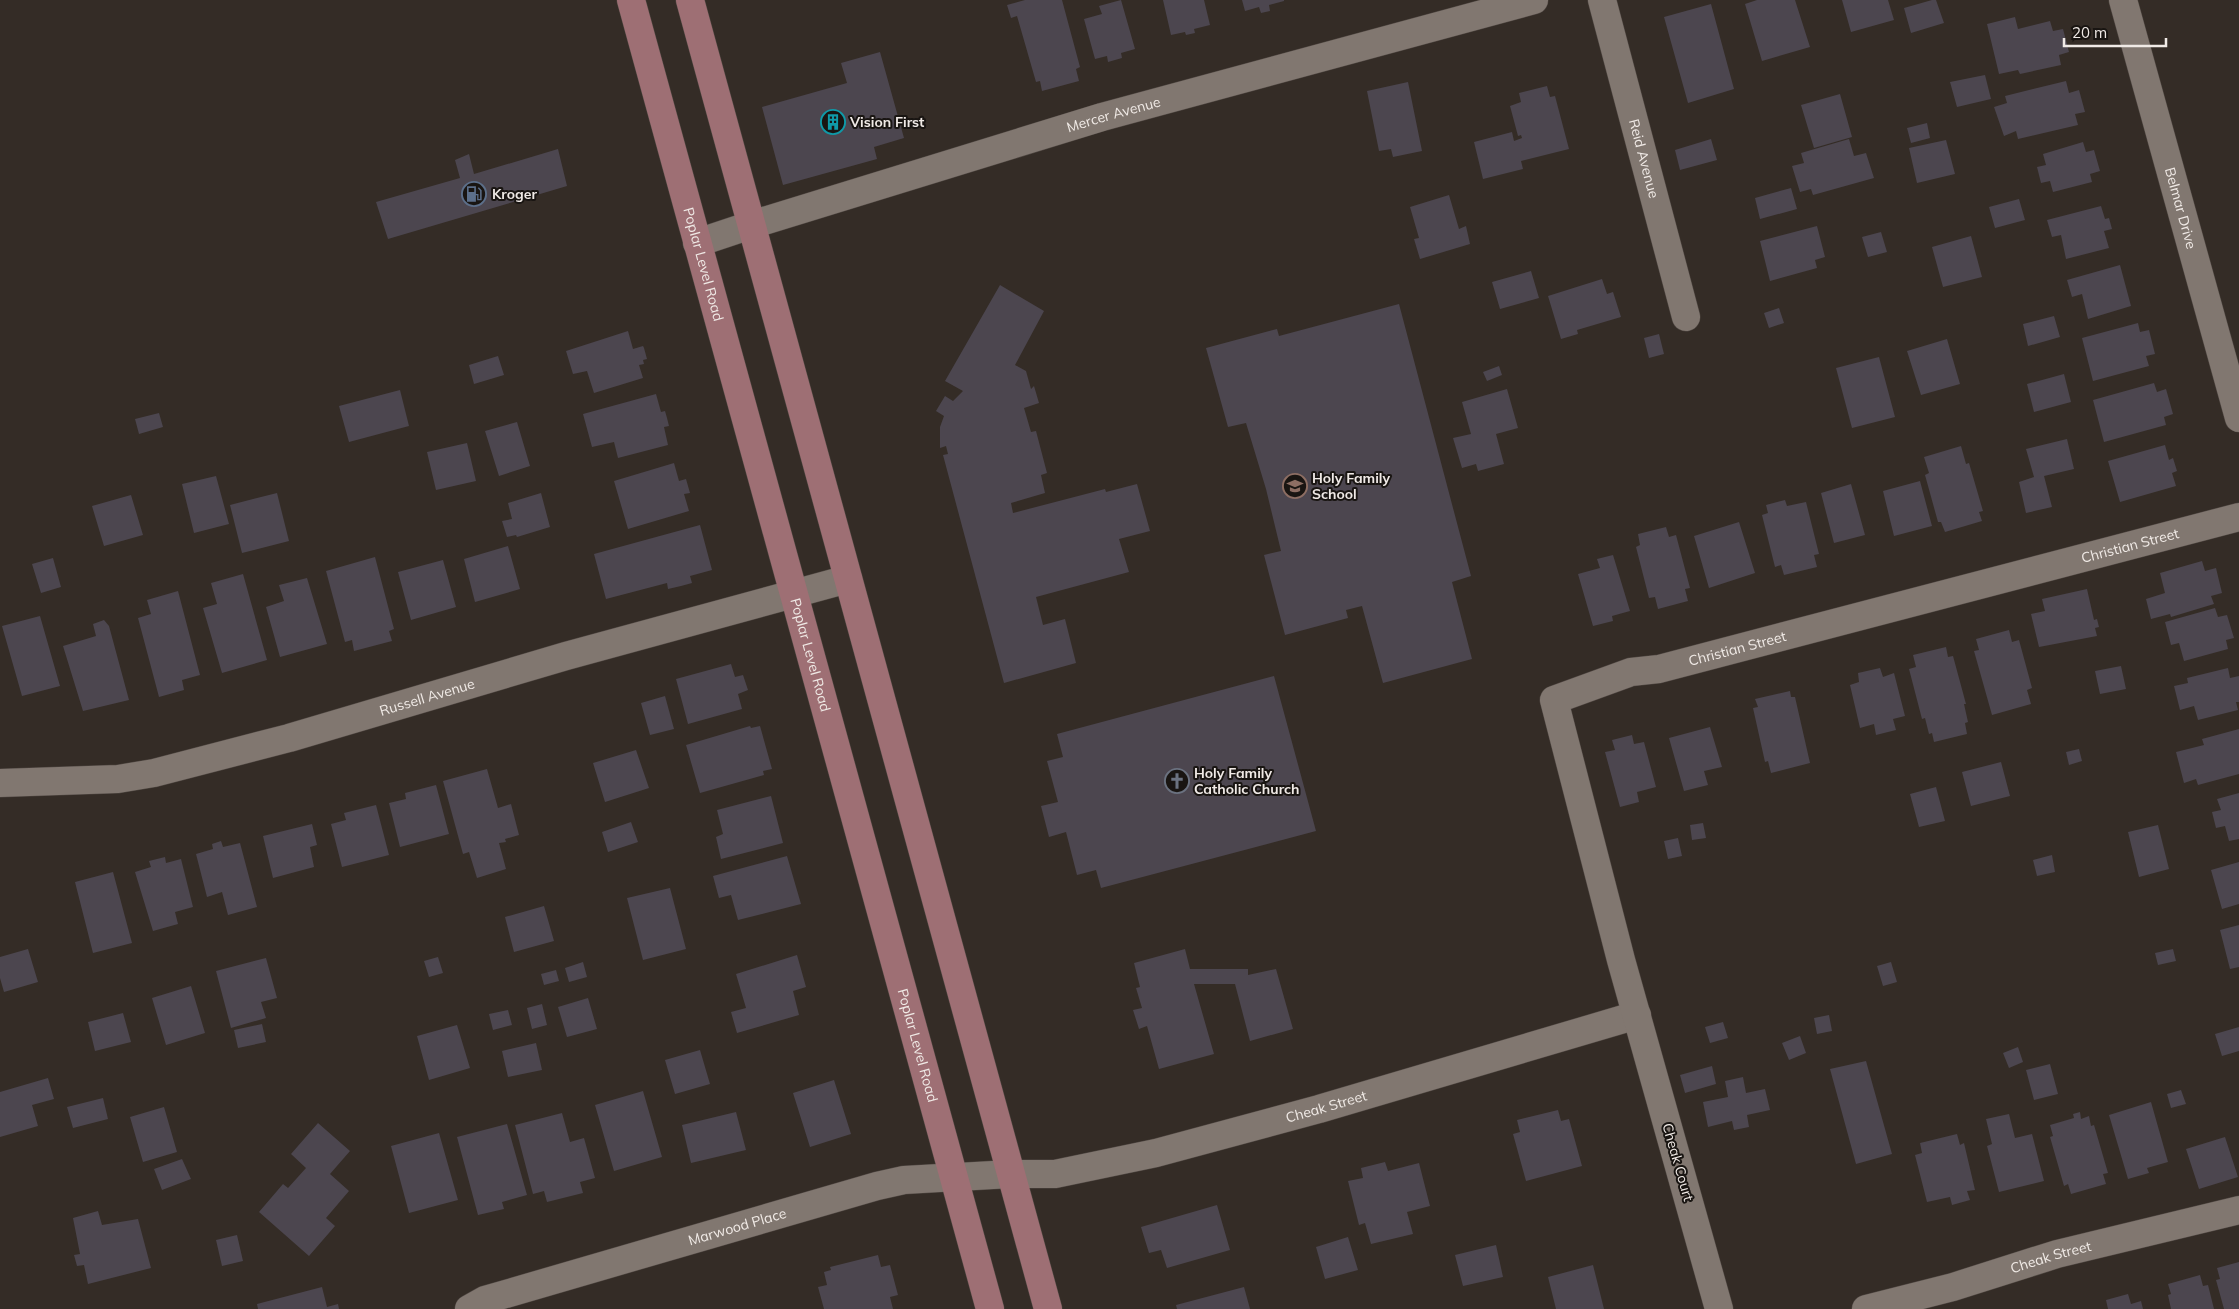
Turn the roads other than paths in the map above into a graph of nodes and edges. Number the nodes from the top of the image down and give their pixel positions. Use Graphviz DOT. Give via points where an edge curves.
graph roads {
  1 [pos="631,0"];
  2 [pos="690,0"];
  3 [pos="1534,0"];
  4 [pos="1602,0"];
  5 [pos="2123,0"];
  6 [pos="751,225"];
  7 [pos="697,243"];
  8 [pos="1686,316"];
  9 [pos="2239,418"];
  10 [pos="2239,517"];
  11 [pos="848,579"];
  12 [pos="793,594"];
  13 [pos="0,783"];
  14 [pos="1637,1015"];
  15 [pos="1011,1174"];
  16 [pos="955,1177"];
  17 [pos="2239,1210"];
  18 [pos="469,1309"];
  19 [pos="990,1309"];
  20 [pos="1048,1309"];
  21 [pos="1720,1309"];
  22 [pos="1866,1309"];
  1 -- 7 [label="main road, Poplar Level Road"];
  2 -- 6 [label="main road"];
  3 -- 6 [label="street, Mercer Avenue" via="1102,118"];
  4 -- 8 [label="street, Reid Avenue"];
  5 -- 9 [label="street, Belmar Drive"];
  6 -- 7 [label="street, Mercer Avenue"];
  6 -- 11 [label="main road"];
  7 -- 12 [label="main road, Poplar Level Road"];
  10 -- 14 [label="street, Christian Street" via="1669,666 1631,672 1554,700"];
  11 -- 12 [label="street, Russell Avenue"];
  11 -- 15 [label="main road"];
  12 -- 13 [label="street, Russell Avenue" via="566,656 289,738 154,773 118,779"];
  12 -- 16 [label="main road, Poplar Level Road"];
  14 -- 15 [label="street, Cheak Street" via="1319,1109 1156,1153 1055,1174"];
  14 -- 21 [label="street, Cheak Court"];
  15 -- 16 [label="street, Marwood Place"];
  15 -- 20 [label="main road"];
  16 -- 18 [label="street, Marwood Place" via="904,1180 877,1186 485,1300"];
  16 -- 19 [label="main road, Poplar Level Road"];
  17 -- 22 [label="street, Cheak Street" via="2057,1254"];
}
